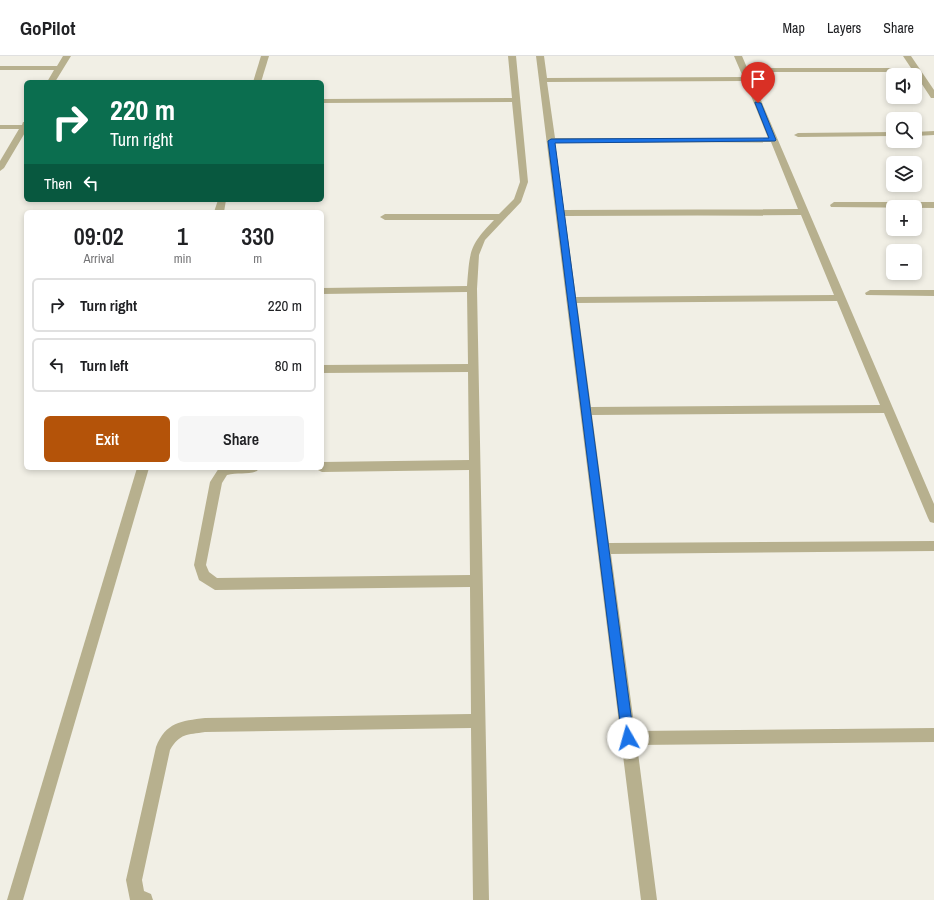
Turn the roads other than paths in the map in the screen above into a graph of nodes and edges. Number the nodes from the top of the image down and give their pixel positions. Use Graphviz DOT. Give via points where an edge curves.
graph roads {
  1 [pos="67,56"];
  2 [pos="265,56"];
  3 [pos="512,56"];
  4 [pos="540,56"];
  5 [pos="738,56"];
  6 [pos="907,56"];
  7 [pos="0,68"];
  8 [pos="60,68"];
  9 [pos="916,68"];
  10 [pos="764,70"];
  11 [pos="886,70"];
  12 [pos="922,78"];
  13 [pos="747,79"];
  14 [pos="52,80"];
  15 [pos="258,80"];
  16 [pos="543,80"];
  17 [pos="934,96"];
  18 [pos="516,100"];
  19 [pos="324,101"];
  20 [pos="24,126"];
  21 [pos="0,127"];
  22 [pos="24,128"];
  23 [pos="934,133"];
  24 [pos="886,134"];
  25 [pos="922,134"];
  26 [pos="798,135"];
  27 [pos="773,140"];
  28 [pos="551,141"];
  29 [pos="0,168"];
  30 [pos="834,205"];
  31 [pos="934,205"];
  32 [pos="804,212"];
  33 [pos="560,213"];
  34 [pos="385,216"];
  35 [pos="503,217"];
  36 [pos="472,289"];
  37 [pos="324,291"];
  38 [pos="870,293"];
  39 [pos="934,293"];
  40 [pos="841,298"];
  41 [pos="572,300"];
  42 [pos="473,368"];
  43 [pos="324,369"];
  44 [pos="888,409"];
  45 [pos="586,411"];
  46 [pos="475,465"];
  47 [pos="324,467"];
  48 [pos="142,470"];
  49 [pos="227,470"];
  50 [pos="934,518"];
  51 [pos="934,546"];
  52 [pos="604,549"];
  53 [pos="476,581"];
  54 [pos="478,721"];
  55 [pos="934,735"];
  56 [pos="628,738"];
  57 [pos="15,900"];
  58 [pos="146,900"];
  59 [pos="481,900"];
  60 [pos="649,900"];
  1 -- 8 [label="street"];
  2 -- 15 [label="street"];
  3 -- 18 [label="street"];
  4 -- 16 [label="street"];
  5 -- 13 [label="street"];
  6 -- 9 [label="street"];
  7 -- 8 [label="street"];
  8 -- 14 [label="street"];
  10 -- 11 [label="street"];
  12 -- 17 [label="street"];
  13 -- 16 [label="street"];
  13 -- 27 [label="street"];
  16 -- 28 [label="street"];
  18 -- 19 [label="street"];
  18 -- 35 [label="street" via="524,182 518,200"];
  20 -- 21 [label="street"];
  22 -- 29 [label="street"];
  23 -- 25 [label="street"];
  24 -- 26 [label="street"];
  27 -- 28 [label="street"];
  27 -- 32 [label="street"];
  28 -- 33 [label="street"];
  30 -- 31 [label="street"];
  32 -- 33 [label="street"];
  32 -- 40 [label="street"];
  33 -- 41 [label="street"];
  34 -- 35 [label="street"];
  35 -- 36 [label="street" via="481,239 474,255"];
  36 -- 37 [label="street"];
  36 -- 42 [label="street"];
  38 -- 39 [label="street"];
  40 -- 41 [label="street"];
  40 -- 44 [label="street"];
  41 -- 45 [label="street"];
  42 -- 43 [label="street"];
  42 -- 46 [label="street"];
  44 -- 45 [label="street"];
  44 -- 50 [label="street"];
  45 -- 52 [label="street"];
  46 -- 47 [label="street"];
  46 -- 53 [label="street"];
  48 -- 57 [label="street"];
  49 -- 53 [label="street" via="223,471 216,482 200,565 204,576 215,584"];
  51 -- 52 [label="street"];
  52 -- 56 [label="street"];
  53 -- 54 [label="street"];
  54 -- 58 [label="street" via="205,725 171,734 163,747 134,880 137,896"];
  54 -- 59 [label="street"];
  55 -- 56 [label="street"];
  56 -- 60 [label="street"];
}
